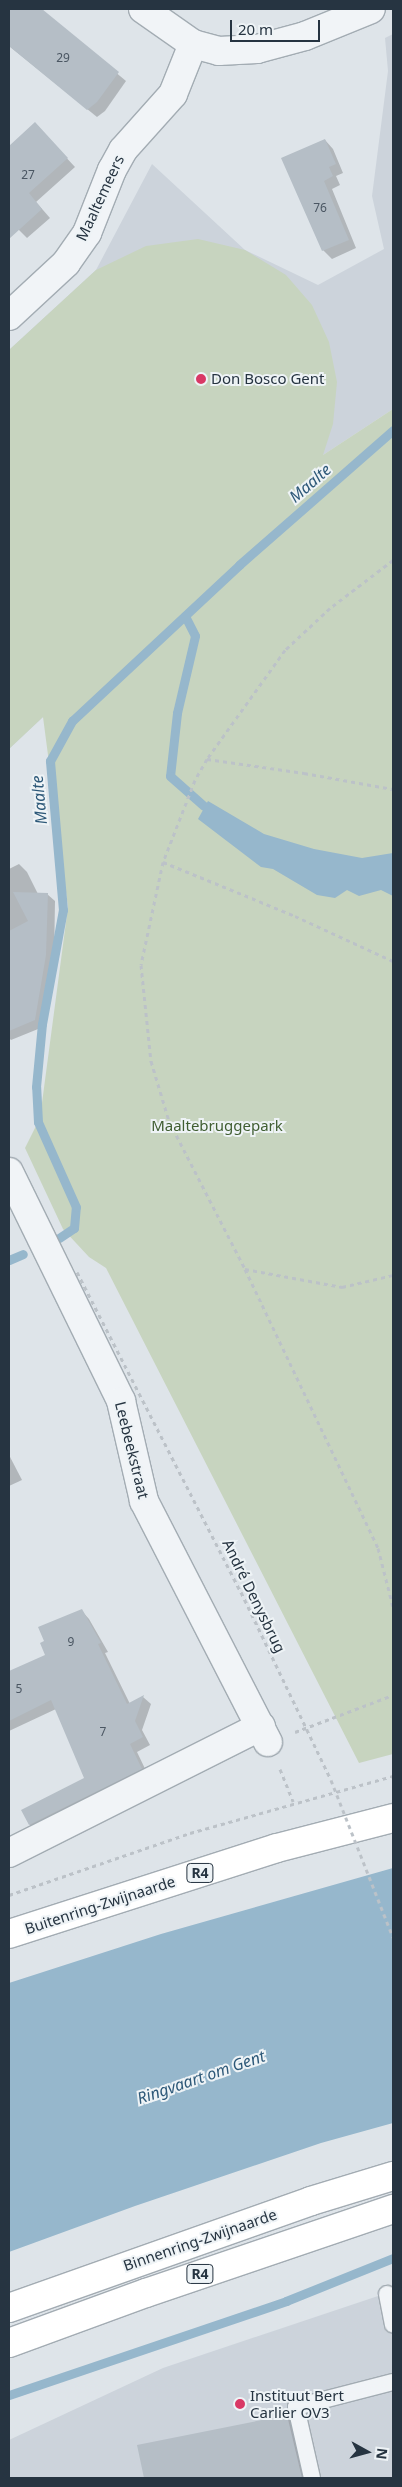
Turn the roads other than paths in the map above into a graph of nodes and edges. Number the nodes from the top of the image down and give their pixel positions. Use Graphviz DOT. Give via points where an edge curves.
graph roads {
  1 [pos="143,9"];
  2 [pos="371,9"];
  3 [pos="193,44"];
  4 [pos="9,316"];
  5 [pos="9,1172"];
  6 [pos="393,1818"];
  7 [pos="9,1853"];
  8 [pos="9,1934"];
  9 [pos="393,2176"];
  10 [pos="393,2209"];
  11 [pos="387,2294"];
  12 [pos="9,2308"];
  13 [pos="393,2324"];
  14 [pos="9,2343"];
  15 [pos="393,2382"];
  16 [pos="312,2478"];
  1 -- 3 [label="street"];
  2 -- 3 [label="street" via="305,36 257,49 219,51"];
  3 -- 4 [label="street, Maaltemeers" via="172,94 120,156 87,233 66,263"];
  5 -- 7 [label="street, Leebeekstraat" via="121,1401 144,1501 264,1734"];
  6 -- 8 [label="highway, Buitenring-Zwijnaarde / R4" via="277,1848"];
  9 -- 12 [label="highway, Binnenring-Zwijnaarde / R4" via="311,2201"];
  10 -- 14 [label="highway, R4"];
  11 -- 13 [label="lane"];
  15 -- 16 [label="lane" via="296,2407"];
}
